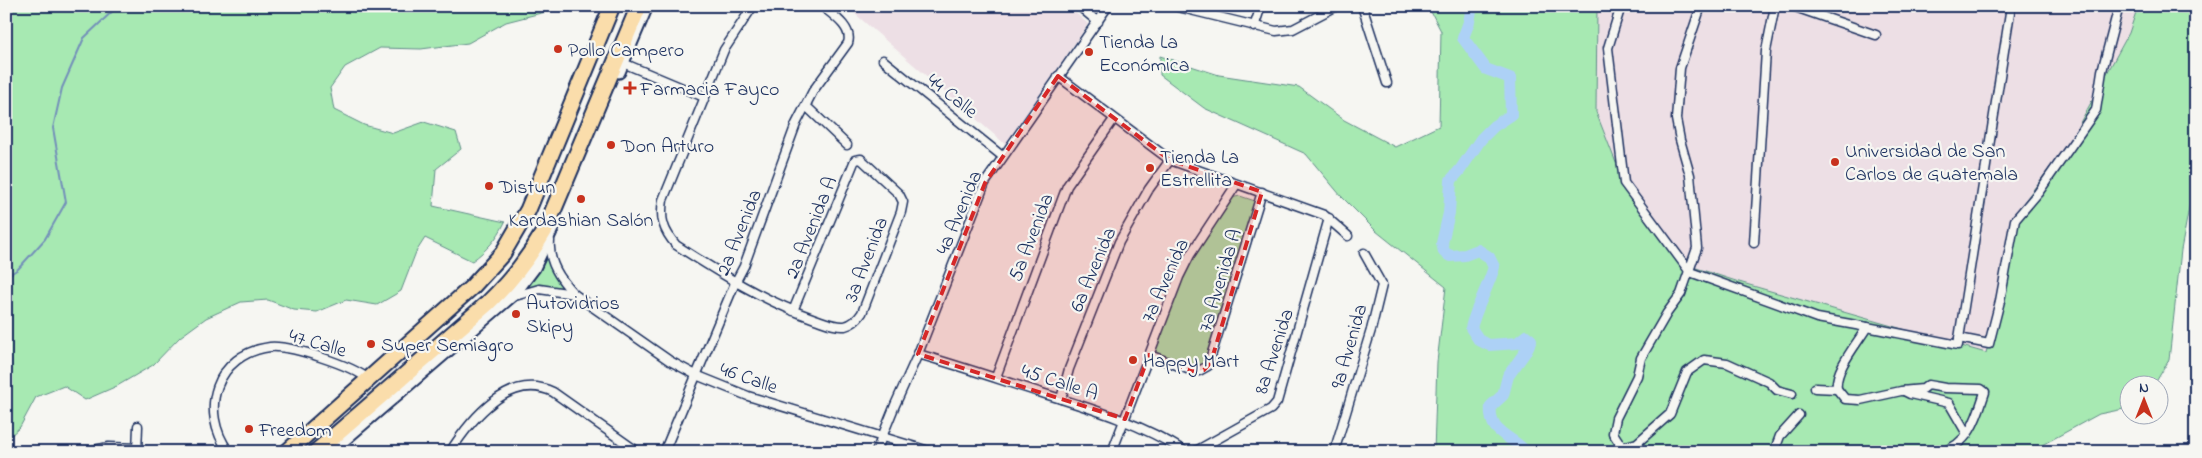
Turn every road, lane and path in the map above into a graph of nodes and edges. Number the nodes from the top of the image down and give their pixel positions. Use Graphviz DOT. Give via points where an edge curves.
graph roads {
  1 [pos="612,6"];
  2 [pos="639,6"];
  3 [pos="647,6"];
  4 [pos="753,6"];
  5 [pos="822,6"];
  6 [pos="1079,6"];
  7 [pos="1108,6"];
  8 [pos="1174,6"];
  9 [pos="1212,6"];
  10 [pos="1261,6"];
  11 [pos="1318,6"];
  12 [pos="1337,6"];
  13 [pos="1362,6"];
  14 [pos="1621,6"];
  15 [pos="1701,6"];
  16 [pos="1775,6"];
  17 [pos="1792,6"];
  18 [pos="2011,6"];
  19 [pos="2119,6"];
  20 [pos="1322,14"];
  21 [pos="1209,16"];
  22 [pos="1098,22"];
  23 [pos="1254,27"];
  24 [pos="1876,35"];
  25 [pos="883,60"];
  26 [pos="623,64"];
  27 [pos="1058,76"];
  28 [pos="1387,83"];
  29 [pos="704,97"];
  30 [pos="806,106"];
  31 [pos="1114,118"];
  32 [pos="847,145"];
  33 [pos="1002,156"];
  34 [pos="861,159"];
  35 [pos="1170,160"];
  36 [pos="1236,185"];
  37 [pos="1262,192"];
  38 [pos="1329,218"];
  39 [pos="550,234"];
  40 [pos="1348,236"];
  41 [pos="1754,243"];
  42 [pos="1364,253"];
  43 [pos="1690,272"];
  44 [pos="735,283"];
  45 [pos="574,294"];
  46 [pos="508,299"];
  47 [pos="488,303"];
  48 [pos="793,311"];
  49 [pos="1867,327"];
  50 [pos="1959,338"];
  51 [pos="918,354"];
  52 [pos="1149,356"];
  53 [pos="696,375"];
  54 [pos="996,377"];
  55 [pos="368,379"];
  56 [pos="1815,388"];
  57 [pos="1837,389"];
  58 [pos="1904,390"];
  59 [pos="1792,394"];
  60 [pos="1061,399"];
  61 [pos="1799,414"];
  62 [pos="1125,419"];
  63 [pos="138,426"];
  64 [pos="1967,434"];
  65 [pos="882,436"];
  66 [pos="137,450"];
  67 [pos="84,452"];
  68 [pos="229,452"];
  69 [pos="287,452"];
  70 [pos="316,452"];
  71 [pos="330,452"];
  72 [pos="450,452"];
  73 [pos="638,452"];
  74 [pos="664,452"];
  75 [pos="876,452"];
  76 [pos="932,452"];
  77 [pos="1112,452"];
  78 [pos="1186,452"];
  79 [pos="1194,452"];
  80 [pos="1334,452"];
  81 [pos="1774,452"];
  82 [pos="1941,452"];
  1 -- 55 [label="highway" via="528,210 506,248 472,288"];
  2 -- 47 [label="highway" via="545,230 530,256"];
  3 -- 26 [label="street"];
  4 -- 29 [label="street" via="728,43"];
  5 -- 30 [label="street, 2a Avenida" via="848,31 850,38"];
  6 -- 22 [label="street"];
  7 -- 22 [label="street, 4a Avenida"];
  8 -- 21 [label="street"];
  9 -- 21 [label="street"];
  10 -- 23 [label="street"];
  11 -- 20 [label="street"];
  12 -- 20 [label="street"];
  13 -- 28 [label="street"];
  14 -- 43 [label="street" via="1608,48 1624,183"];
  15 -- 43 [label="street" via="1680,68 1676,118 1690,175 1698,248"];
  16 -- 41 [label="street" via="1766,51"];
  17 -- 24 [label="street"];
  18 -- 50 [label="street"];
  19 -- 50 [label="street" via="2102,71 2096,110 2038,193 2015,220 1989,344"];
  20 -- 23 [label="street" via="1284,31"];
  21 -- 23 [label="street"];
  22 -- 27 [label="street, 4a Avenida"];
  25 -- 33 [label="street, 44 Calle"];
  26 -- 29 [label="street"];
  26 -- 39 [label="street"];
  27 -- 31 [label="street"];
  27 -- 33 [label="street, 4a Avenida"];
  29 -- 44 [label="street" via="663,200 662,221 664,230 676,245"];
  30 -- 32 [label="street"];
  30 -- 44 [label="street, 2a Avenida" via="796,124"];
  31 -- 35 [label="street"];
  31 -- 54 [label="street, 5a Avenida" via="1066,186"];
  33 -- 51 [label="street, 4a Avenida" via="985,183"];
  34 -- 48 [label="street, 2a Avenida A" via="852,164"];
  34 -- 48 [label="street, 3a Avenida" via="899,194 903,202 862,313 852,324 834,325"];
  35 -- 36 [label="street"];
  35 -- 60 [label="street, 6a Avenida" via="1149,189 1119,242 1069,369"];
  36 -- 37 [label="street"];
  36 -- 52 [label="street, 7a Avenida" via="1179,277"];
  37 -- 38 [label="street"];
  37 -- 52 [label="street, 7a Avenida A" via="1211,362 1199,371"];
  38 -- 40 [label="street"];
  38 -- 79 [label="street, 8a Avenida" via="1277,402"];
  39 -- 45 [label="street, 46 Calle" via="552,264"];
  39 -- 46 [label="street" via="534,268"];
  42 -- 80 [label="street, 9a Avenida" via="1382,285"];
  43 -- 49 [label="street" via="1817,318"];
  43 -- 59 [label="street" via="1681,294 1641,358 1637,376 1616,418 1613,433 1622,447 1637,443 1670,414 1687,372 1704,360 1727,363"];
  44 -- 48 [label="street"];
  44 -- 53 [label="street, 2a Avenida"];
  45 -- 46 [label="street, 46 Calle" via="539,289"];
  45 -- 53 [label="street, 46 Calle" via="670,361"];
  46 -- 47 [label="highway"];
  46 -- 71 [label="street"];
  47 -- 70 [label="highway"];
  49 -- 50 [label="street" via="1958,345"];
  49 -- 57 [label="street" via="1840,369"];
  51 -- 54 [label="street, 45 Calle A"];
  51 -- 65 [label="street, 4a Avenida"];
  52 -- 62 [label="street, 7a Avenida"];
  53 -- 65 [label="street, 46 Calle" via="748,396"];
  53 -- 74 [label="street, 2a Avenida"];
  54 -- 60 [label="street, 45 Calle A"];
  55 -- 68 [label="street, 47 Calle" via="360,372 333,362 278,347 252,353 232,366 219,381 213,402 215,425"];
  55 -- 69 [label="highway"];
  56 -- 57 [label="street"];
  57 -- 58 [label="street" via="1845,399 1860,400"];
  58 -- 64 [label="street" via="1949,403"];
  58 -- 64 [label="street" via="1923,389 1928,385 1981,389 1985,392 1976,423"];
  60 -- 62 [label="street, 45 Calle A"];
  61 -- 81 [label="street" via="1780,436"];
  62 -- 77 [label="street, 7a Avenida"];
  62 -- 78 [label="street, 45 Calle A" via="1160,435"];
  63 -- 66 [label="street"];
  64 -- 82 [label="street" via="1949,450"];
  65 -- 75 [label="street, 4a Avenida"];
  65 -- 76 [label="street, 46 Calle"];
  66 -- 67 [label="street" via="109,447"];
  72 -- 73 [label="street" via="473,422 494,402 507,393 528,386 553,392"];
}
